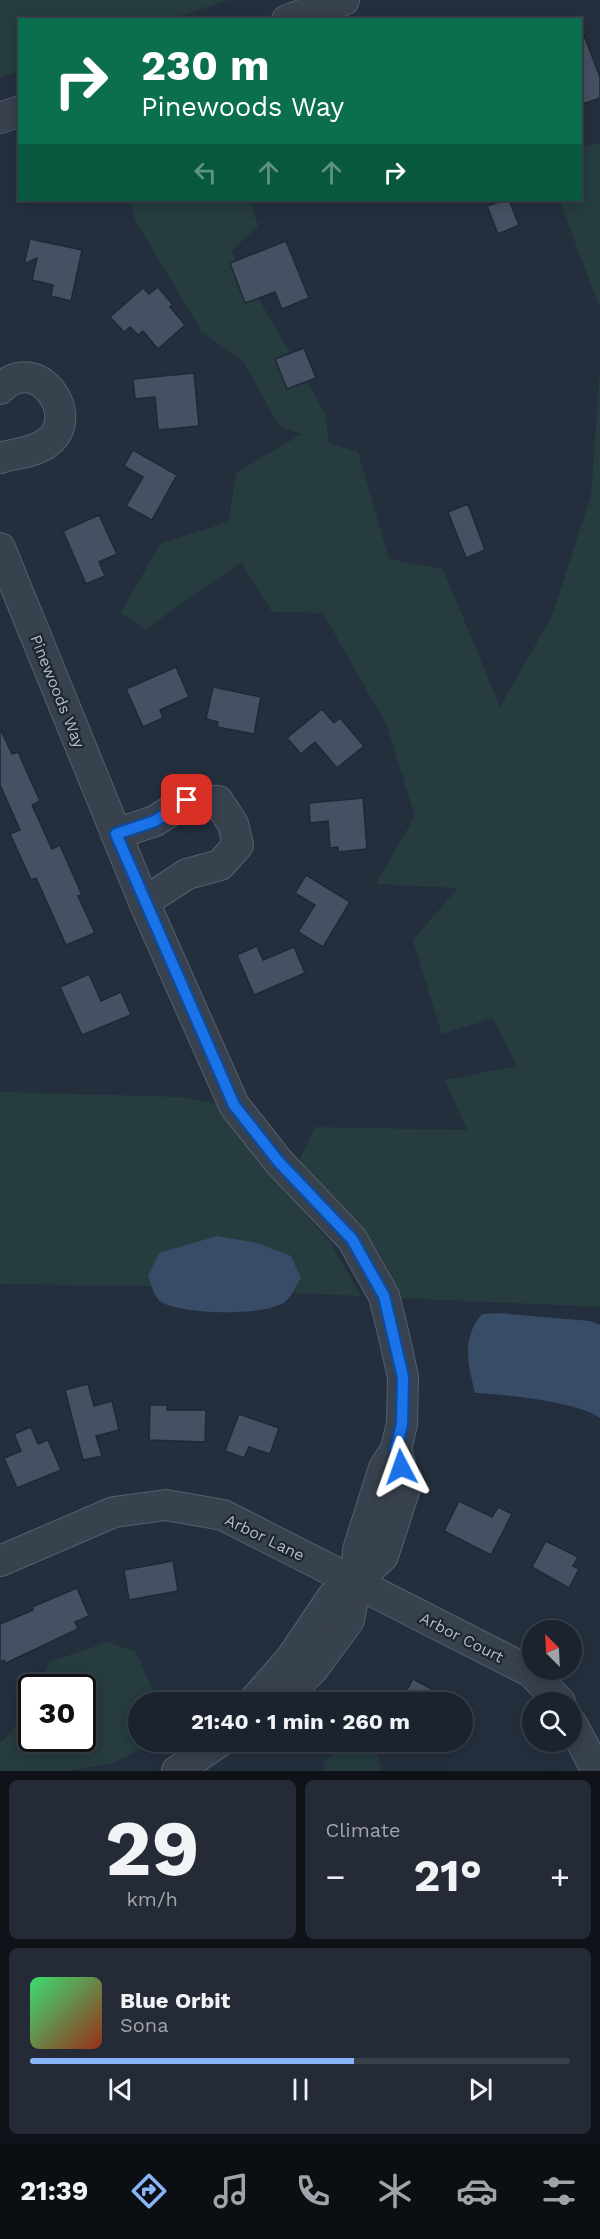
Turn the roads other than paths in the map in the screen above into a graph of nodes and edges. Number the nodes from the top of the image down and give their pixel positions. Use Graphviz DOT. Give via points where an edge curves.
graph roads {
  1 [pos="344,0"];
  2 [pos="293,18"];
  3 [pos="18,112"];
  4 [pos="0,118"];
  5 [pos="0,389"];
  6 [pos="0,458"];
  7 [pos="0,548"];
  8 [pos="116,834"];
  9 [pos="144,902"];
  10 [pos="0,1560"];
  11 [pos="356,1582"];
  12 [pos="262,1692"];
  13 [pos="290,1692"];
  14 [pos="550,1692"];
  15 [pos="582,1743"];
  16 [pos="205,1752"];
  17 [pos="177,1771"];
  18 [pos="597,1771"];
  1 -- 2 [label="street"];
  3 -- 4 [label="street"];
  5 -- 6 [label="street" via="23,377 38,379 52,391 60,408 59,427 49,442"];
  7 -- 8 [label="street, Pinewoods Way"];
  8 -- 9 [label="street, Pinewoods Way"];
  8 -- 9 [label="street" via="155,821 187,800 218,801 233,824 238,845 220,866 187,874"];
  9 -- 11 [label="street, Pinewoods Way" via="234,1105 278,1161 352,1239 384,1296 403,1377 402,1424 358,1550"];
  10 -- 11 [label="street, Arbor Lane" via="114,1512 166,1505 223,1515"];
  11 -- 12 [label="street" via="333,1596 292,1657"];
  11 -- 13 [label="street, Pinewoods Way" via="349,1620 313,1669"];
  11 -- 14 [label="street, Arbor Court" via="531,1672"];
  15 -- 18 [label="street"];
  16 -- 17 [label="street"];
}
